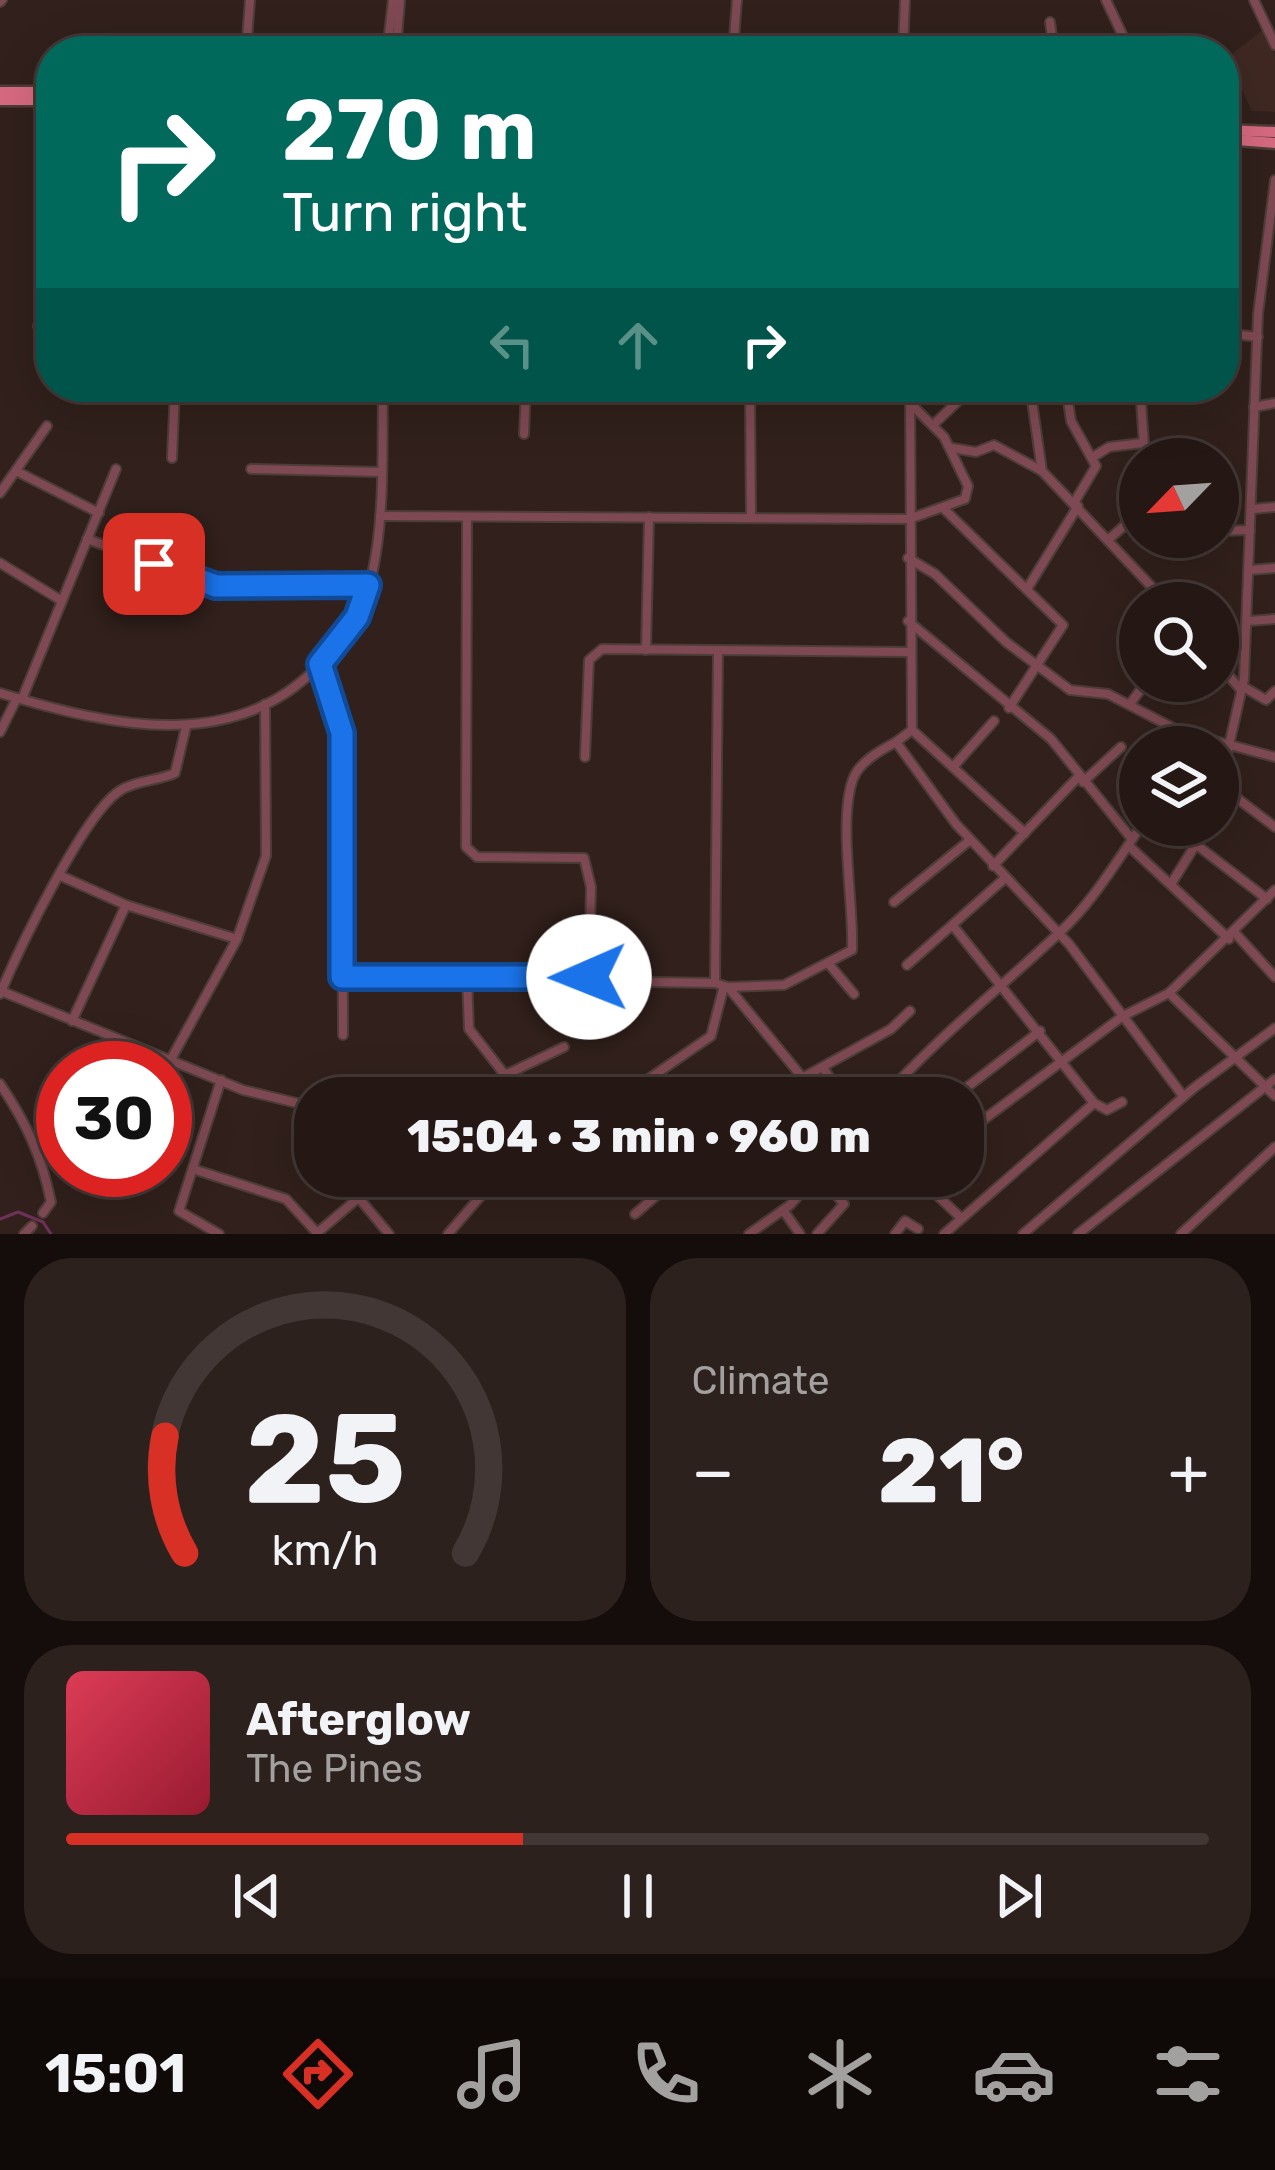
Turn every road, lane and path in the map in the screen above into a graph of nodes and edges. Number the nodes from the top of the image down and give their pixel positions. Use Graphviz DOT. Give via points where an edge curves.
graph roads {
  1 [pos="250,0"];
  2 [pos="396,0"];
  3 [pos="737,0"];
  4 [pos="905,0"];
  5 [pos="1106,0"];
  6 [pos="1258,2"];
  7 [pos="1050,22"];
  8 [pos="247,36"];
  9 [pos="392,36"];
  10 [pos="735,36"];
  11 [pos="904,36"];
  12 [pos="1052,36"];
  13 [pos="1123,36"];
  14 [pos="1275,45"];
  15 [pos="0,96"];
  16 [pos="36,96"];
  17 [pos="1239,131"];
  18 [pos="1275,132"];
  19 [pos="1239,141"];
  20 [pos="1275,142"];
  21 [pos="1275,180"];
  22 [pos="1272,232"];
  23 [pos="1262,276"];
  24 [pos="1275,286"];
  25 [pos="1239,335"];
  26 [pos="1258,337"];
  27 [pos="174,402"];
  28 [pos="383,402"];
  29 [pos="525,402"];
  30 [pos="750,402"];
  31 [pos="957,402"];
  32 [pos="1032,402"];
  33 [pos="1068,402"];
  34 [pos="1141,402"];
  35 [pos="1275,403"];
  36 [pos="911,404"];
  37 [pos="1254,407"];
  38 [pos="934,424"];
  39 [pos="47,426"];
  40 [pos="524,434"];
  41 [pos="1142,438"];
  42 [pos="1119,446"];
  43 [pos="950,448"];
  44 [pos="1093,457"];
  45 [pos="172,458"];
  46 [pos="116,469"];
  47 [pos="251,470"];
  48 [pos="16,471"];
  49 [pos="1042,471"];
  50 [pos="380,472"];
  51 [pos="0,493"];
  52 [pos="1076,505"];
  53 [pos="1275,507"];
  54 [pos="943,508"];
  55 [pos="1253,509"];
  56 [pos="99,513"];
  57 [pos="380,516"];
  58 [pos="467,516"];
  59 [pos="751,517"];
  60 [pos="649,518"];
  61 [pos="909,519"];
  62 [pos="1119,530"];
  63 [pos="1239,530"];
  64 [pos="1250,530"];
  65 [pos="87,539"];
  66 [pos="1109,539"];
  67 [pos="908,558"];
  68 [pos="0,562"];
  69 [pos="1275,568"];
  70 [pos="1250,570"];
  71 [pos="1148,582"];
  72 [pos="368,585"];
  73 [pos="1027,589"];
  74 [pos="62,601"];
  75 [pos="1275,620"];
  76 [pos="908,621"];
  77 [pos="1248,621"];
  78 [pos="646,650"];
  79 [pos="718,651"];
  80 [pos="910,652"];
  81 [pos="320,664"];
  82 [pos="1039,668"];
  83 [pos="1239,685"];
  84 [pos="1242,688"];
  85 [pos="1275,691"];
  86 [pos="0,693"];
  87 [pos="20,698"];
  88 [pos="265,704"];
  89 [pos="1130,704"];
  90 [pos="1009,708"];
  91 [pos="994,721"];
  92 [pos="1175,726"];
  93 [pos="1235,726"];
  94 [pos="186,727"];
  95 [pos="912,730"];
  96 [pos="0,732"];
  97 [pos="896,742"];
  98 [pos="1239,748"];
  99 [pos="1119,749"];
  100 [pos="585,757"];
  101 [pos="1275,757"];
  102 [pos="953,767"];
  103 [pos="1081,779"];
  104 [pos="1239,802"];
  105 [pos="1275,826"];
  106 [pos="1119,828"];
  107 [pos="1025,833"];
  108 [pos="970,840"];
  109 [pos="1129,846"];
  110 [pos="1134,846"];
  111 [pos="1198,846"];
  112 [pos="993,866"];
  113 [pos="62,876"];
  114 [pos="1004,879"];
  115 [pos="1171,884"];
  116 [pos="1272,895"];
  117 [pos="894,902"];
  118 [pos="126,905"];
  119 [pos="954,927"];
  120 [pos="1059,933"];
  121 [pos="1232,936"];
  122 [pos="237,939"];
  123 [pos="829,963"];
  124 [pos="908,965"];
  125 [pos="342,977"];
  126 [pos="589,977"];
  127 [pos="1275,977"];
  128 [pos="467,978"];
  129 [pos="1004,983"];
  130 [pos="722,985"];
  131 [pos="1,992"];
  132 [pos="1168,993"];
  133 [pos="854,994"];
  134 [pos="910,1011"];
  135 [pos="1124,1016"];
  136 [pos="72,1021"];
  137 [pos="1275,1028"];
  138 [pos="1040,1031"];
  139 [pos="343,1035"];
  140 [pos="121,1041"];
  141 [pos="181,1041"];
  142 [pos="564,1047"];
  143 [pos="1062,1059"];
  144 [pos="1234,1061"];
  145 [pos="192,1069"];
  146 [pos="824,1069"];
  147 [pos="505,1075"];
  148 [pos="502,1077"];
  149 [pos="651,1077"];
  150 [pos="802,1077"];
  151 [pos="829,1077"];
  152 [pos="903,1077"];
  153 [pos="980,1077"];
  154 [pos="1275,1079"];
  155 [pos="221,1080"];
  156 [pos="0,1084"];
  157 [pos="1264,1088"];
  158 [pos="1184,1096"];
  159 [pos="1275,1096"];
  160 [pos="294,1102"];
  161 [pos="1094,1102"];
  162 [pos="1122,1102"];
  163 [pos="984,1119"];
  164 [pos="1275,1147"];
  165 [pos="193,1169"];
  166 [pos="358,1197"];
  167 [pos="477,1197"];
  168 [pos="655,1197"];
  169 [pos="796,1197"];
  170 [pos="838,1197"];
  171 [pos="939,1197"];
  172 [pos="783,1210"];
  173 [pos="43,1213"];
  174 [pos="635,1214"];
  175 [pos="960,1217"];
  176 [pos="918,1229"];
  177 [pos="317,1233"];
  178 [pos="219,1234"];
  179 [pos="389,1234"];
  180 [pos="448,1234"];
  181 [pos="749,1234"];
  182 [pos="800,1234"];
  183 [pos="817,1234"];
  184 [pos="895,1234"];
  185 [pos="944,1234"];
  186 [pos="1023,1234"];
  187 [pos="1078,1234"];
  188 [pos="1181,1234"];
  1 -- 8 [label="street"];
  2 -- 9 [label="street"];
  3 -- 10 [label="street"];
  4 -- 11 [label="street"];
  5 -- 13 [label="street"];
  6 -- 14 [label="street"];
  7 -- 12 [label="street"];
  15 -- 16 [label="main road"];
  17 -- 18 [label="main road"];
  19 -- 20 [label="main road"];
  21 -- 22 [label="street"];
  22 -- 23 [label="street"];
  23 -- 24 [label="street"];
  23 -- 26 [label="street"];
  25 -- 26 [label="street"];
  26 -- 37 [label="street"];
  27 -- 45 [label="street"];
  28 -- 50 [label="street"];
  29 -- 40 [label="street"];
  30 -- 59 [label="street"];
  31 -- 38 [label="street"];
  32 -- 49 [label="street"];
  33 -- 44 [label="street"];
  34 -- 41 [label="street"];
  35 -- 37 [label="street"];
  36 -- 38 [label="street"];
  36 -- 61 [label="street"];
  37 -- 55 [label="street"];
  38 -- 43 [label="street"];
  39 -- 48 [label="street"];
  42 -- 44 [label="street"];
  43 -- 49 [label="street" via="994,445"];
  43 -- 54 [label="street" via="968,493"];
  44 -- 52 [label="street"];
  46 -- 56 [label="street"];
  47 -- 50 [label="street"];
  48 -- 51 [label="street"];
  48 -- 56 [label="street"];
  49 -- 52 [label="street"];
  50 -- 57 [label="street"];
  52 -- 66 [label="street"];
  52 -- 73 [label="street"];
  53 -- 55 [label="street"];
  54 -- 61 [label="street"];
  54 -- 73 [label="street"];
  55 -- 64 [label="street"];
  56 -- 65 [label="street"];
  57 -- 58 [label="street"];
  57 -- 72 [label="street"];
  58 -- 60 [label="street"];
  58 -- 126 [label="street" via="466,847 477,857 584,858"];
  59 -- 60 [label="street"];
  59 -- 61 [label="street"];
  60 -- 78 [label="street"];
  61 -- 67 [label="street"];
  62 -- 66 [label="street"];
  63 -- 64 [label="street"];
  64 -- 70 [label="street"];
  65 -- 72 [label="street" via="216,586"];
  65 -- 74 [label="street"];
  66 -- 71 [label="street"];
  67 -- 76 [label="street"];
  67 -- 82 [label="street"];
  68 -- 74 [label="street"];
  69 -- 70 [label="street"];
  70 -- 77 [label="street"];
  72 -- 81 [label="street" via="357,617"];
  73 -- 82 [label="street" via="1063,625"];
  74 -- 87 [label="street"];
  75 -- 77 [label="street"];
  76 -- 80 [label="street"];
  76 -- 90 [label="street"];
  77 -- 84 [label="street"];
  78 -- 79 [label="street"];
  78 -- 100 [label="street" via="592,653"];
  79 -- 80 [label="street"];
  79 -- 130 [label="street"];
  80 -- 95 [label="street"];
  81 -- 88 [label="street"];
  81 -- 125 [label="street" via="342,733"];
  82 -- 89 [label="street" via="1070,690"];
  82 -- 90 [label="street"];
  83 -- 84 [label="street"];
  84 -- 85 [label="street" via="1267,700"];
  84 -- 93 [label="street"];
  86 -- 87 [label="street"];
  87 -- 94 [label="street" via="105,719"];
  87 -- 96 [label="street"];
  88 -- 94 [label="street"];
  88 -- 122 [label="street" via="266,856"];
  89 -- 92 [label="street"];
  90 -- 103 [label="street" via="1051,739"];
  91 -- 102 [label="street"];
  94 -- 113 [label="street" via="175,773 109,800"];
  95 -- 97 [label="street"];
  95 -- 102 [label="street"];
  97 -- 108 [label="street"];
  97 -- 123 [label="street" via="854,777 852,950"];
  98 -- 101 [label="street"];
  99 -- 103 [label="street"];
  102 -- 107 [label="street"];
  103 -- 106 [label="street"];
  103 -- 107 [label="street"];
  104 -- 105 [label="street"];
  107 -- 112 [label="street"];
  108 -- 112 [label="street"];
  108 -- 117 [label="street"];
  109 -- 120 [label="street"];
  110 -- 115 [label="street"];
  111 -- 115 [label="street"];
  111 -- 116 [label="street"];
  112 -- 114 [label="street"];
  113 -- 118 [label="street"];
  113 -- 131 [label="street"];
  114 -- 119 [label="street"];
  114 -- 120 [label="street"];
  115 -- 121 [label="street"];
  116 -- 121 [label="street"];
  118 -- 122 [label="street"];
  118 -- 136 [label="street"];
  119 -- 124 [label="street"];
  119 -- 129 [label="street"];
  120 -- 129 [label="street"];
  120 -- 135 [label="street"];
  121 -- 127 [label="street"];
  121 -- 132 [label="street"];
  122 -- 141 [label="street"];
  123 -- 130 [label="street" via="784,985"];
  123 -- 133 [label="street"];
  125 -- 128 [label="street"];
  125 -- 139 [label="street"];
  126 -- 128 [label="street"];
  126 -- 130 [label="street"];
  128 -- 147 [label="street" via="469,1029"];
  129 -- 138 [label="street"];
  129 -- 152 [label="street"];
  130 -- 149 [label="street" via="711,1036"];
  130 -- 150 [label="street"];
  131 -- 136 [label="street"];
  132 -- 135 [label="street"];
  132 -- 144 [label="street"];
  134 -- 146 [label="street"];
  135 -- 143 [label="street"];
  135 -- 158 [label="street"];
  136 -- 140 [label="street"];
  137 -- 144 [label="street"];
  138 -- 143 [label="street"];
  138 -- 153 [label="street"];
  142 -- 147 [label="street"];
  143 -- 161 [label="street"];
  143 -- 163 [label="street"];
  144 -- 157 [label="street"];
  144 -- 158 [label="street"];
  145 -- 155 [label="street"];
  146 -- 150 [label="street"];
  146 -- 151 [label="street"];
  147 -- 148 [label="street"];
  154 -- 157 [label="street"];
  155 -- 160 [label="street"];
  155 -- 165 [label="street"];
  156 -- 173 [label="street" via="49,1177 51,1202"];
  157 -- 159 [label="street"];
  157 -- 187 [label="street"];
  158 -- 186 [label="street"];
  161 -- 162 [label="street" via="1107,1110"];
  161 -- 175 [label="street"];
  164 -- 188 [label="street"];
  165 -- 177 [label="street" via="286,1198"];
  165 -- 178 [label="street" via="179,1211"];
  166 -- 177 [label="street"];
  166 -- 179 [label="street"];
  167 -- 180 [label="street"];
  168 -- 174 [label="street"];
  169 -- 172 [label="street"];
  170 -- 183 [label="street" via="844,1204"];
  171 -- 175 [label="street"];
  172 -- 181 [label="street"];
  172 -- 182 [label="street"];
  175 -- 185 [label="street"];
  176 -- 184 [label="street" via="905,1222"];
}
